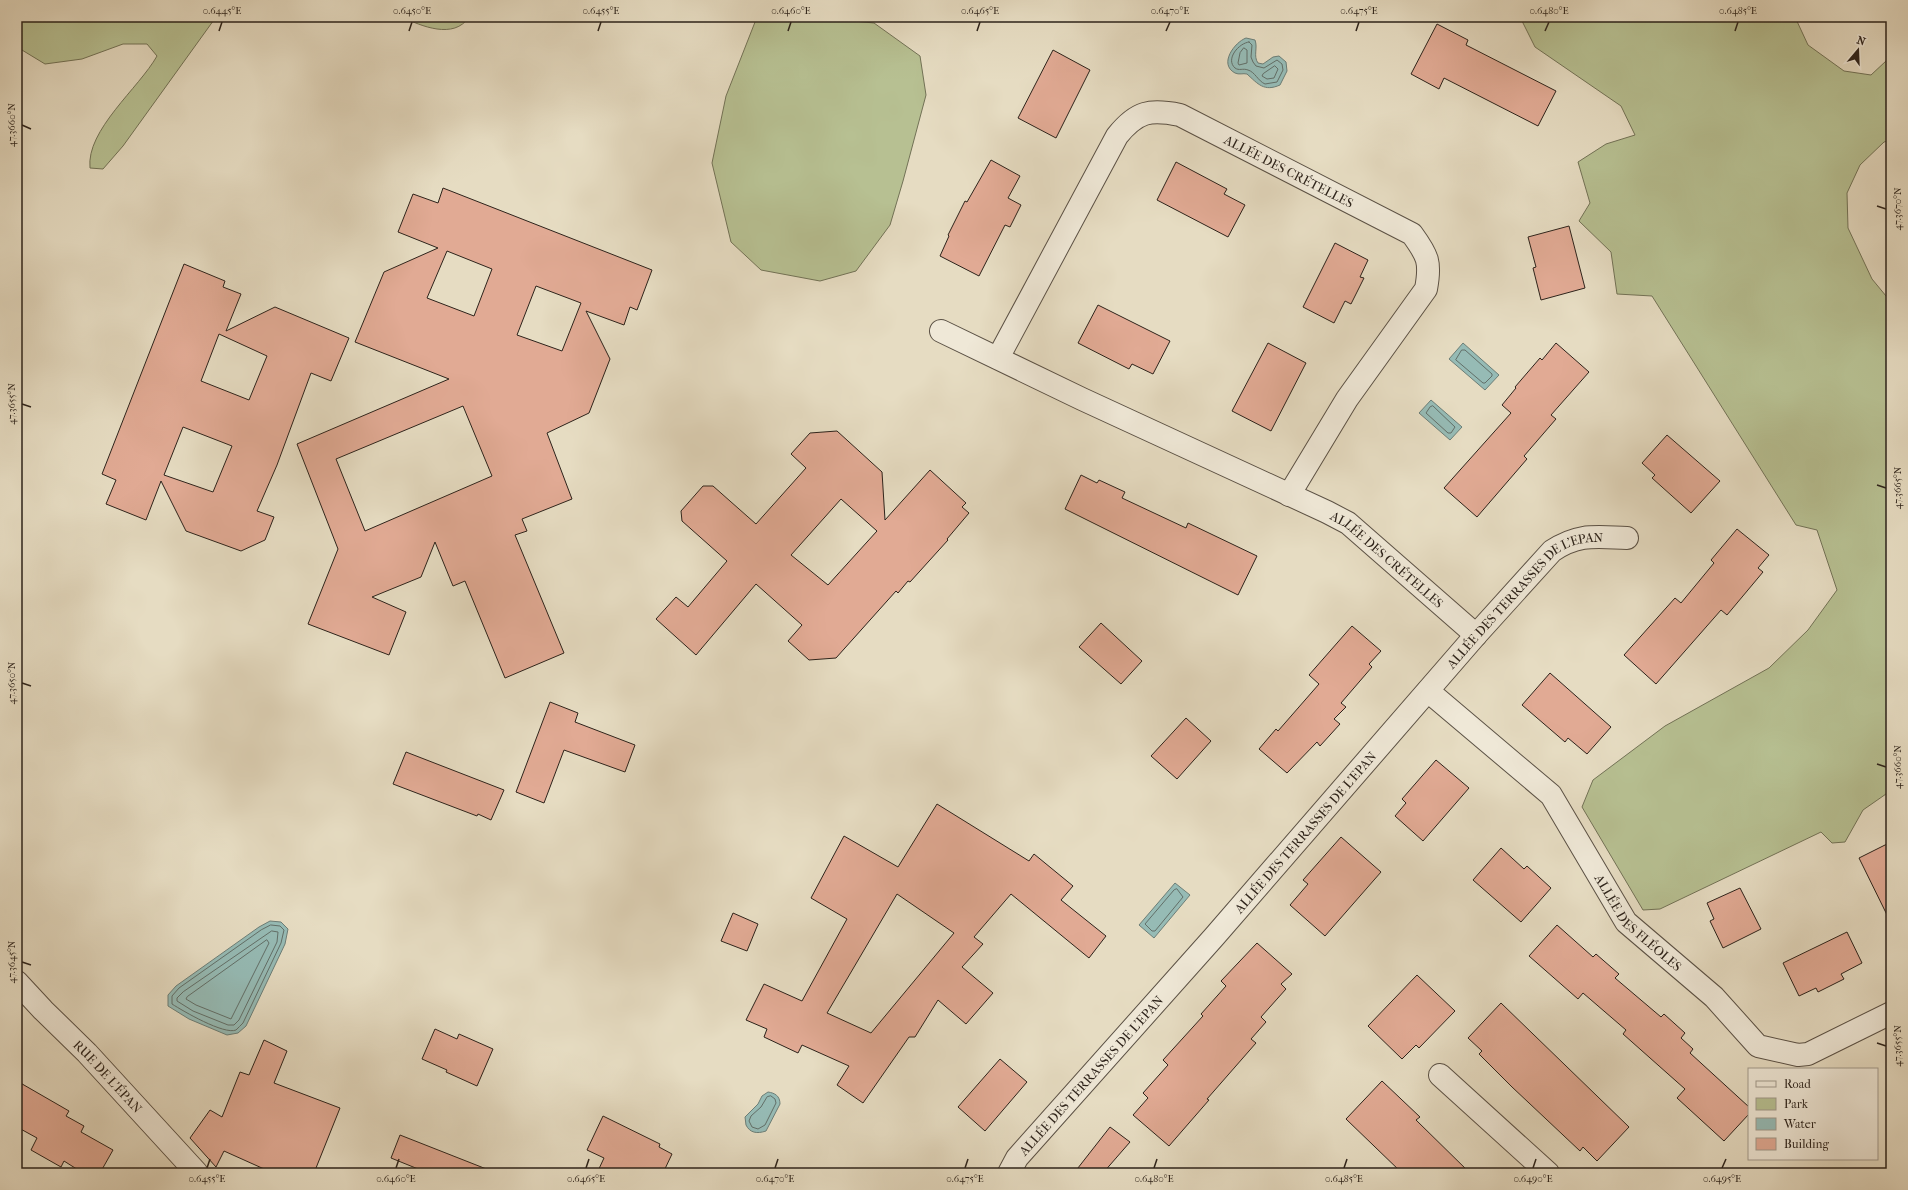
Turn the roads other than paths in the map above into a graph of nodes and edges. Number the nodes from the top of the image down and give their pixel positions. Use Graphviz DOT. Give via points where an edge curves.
graph roads {
  1 [pos="941,331"];
  2 [pos="998,358"];
  3 [pos="1289,495"];
  4 [pos="1627,538"];
  5 [pos="1476,635"];
  6 [pos="1428,691"];
  7 [pos="17,982"];
  8 [pos="1891,1013"];
  9 [pos="1440,1075"];
  10 [pos="197,1173"];
  11 [pos="1009,1173"];
  12 [pos="1548,1173"];
  1 -- 2 [label="street, ALLÉE DES CRÉTELLES"];
  2 -- 3 [label="street, ALLÉE DES CRÉTELLES"];
  2 -- 3 [label="street, ALLÉE DES CRÉTELLES" via="1117,136 1128,122 1144,113 1162,111 1180,115 1412,234 1424,251 1430,269 1426,289 1347,399"];
  3 -- 5 [label="street, ALLÉE DES CRÉTELLES" via="1348,523"];
  4 -- 5 [label="street, ALLÉE DES TERRASSES DE L'EPAN" via="1587,537 1566,542 1552,551"];
  5 -- 6 [label="street, ALLÉE DES TERRASSES DE L'EPAN"];
  6 -- 8 [label="street, ALLÉE DES FLÉOLES" via="1551,795 1626,922 1714,997 1758,1046 1798,1055 1808,1054"];
  6 -- 11 [label="street, ALLÉE DES TERRASSES DE L'EPAN" via="1017,1158"];
  7 -- 10 [label="street, RUE DE L'ÉPAN" via="87,1053"];
  9 -- 12 [label="street"];
}
